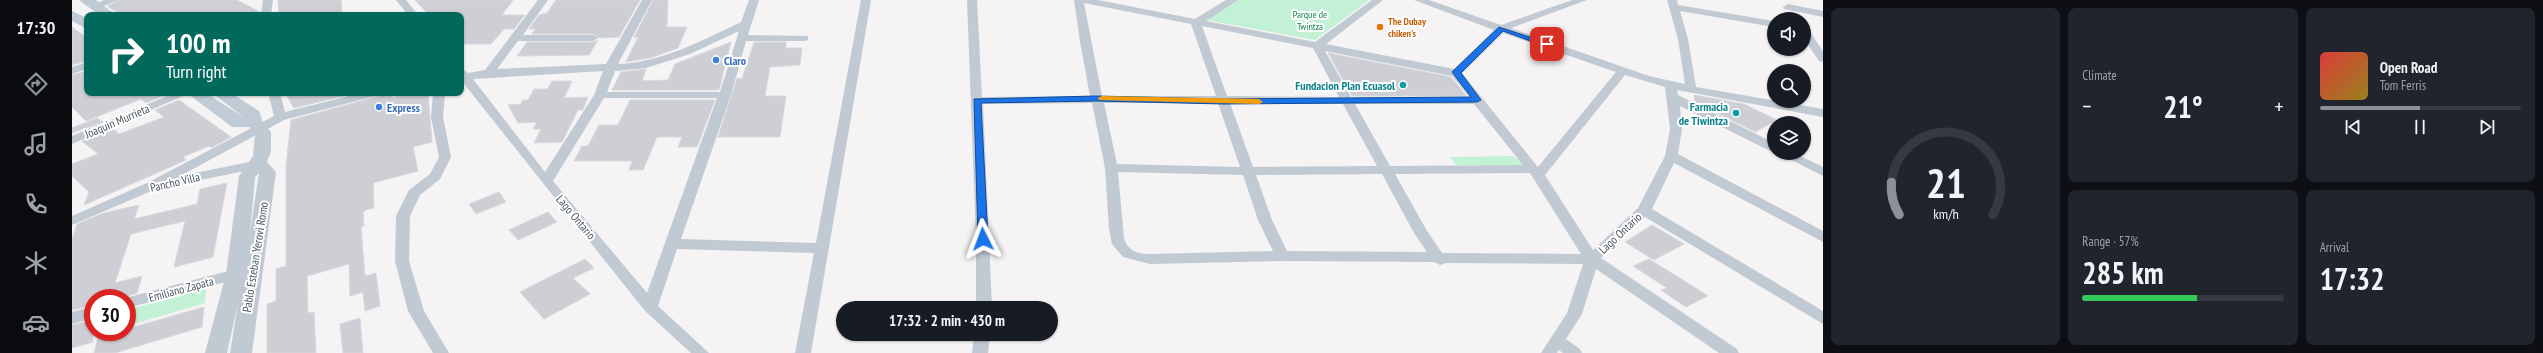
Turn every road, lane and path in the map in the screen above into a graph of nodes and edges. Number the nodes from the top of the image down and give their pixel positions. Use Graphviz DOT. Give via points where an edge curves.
graph roads {
  1 [pos="114,0"];
  2 [pos="268,0"];
  3 [pos="543,0"];
  4 [pos="647,0"];
  5 [pos="754,0"];
  6 [pos="866,0"];
  7 [pos="972,0"];
  8 [pos="1079,0"];
  9 [pos="1083,0"];
  10 [pos="1233,0"];
  11 [pos="1378,0"];
  12 [pos="1419,0"];
  13 [pos="1582,0"];
  14 [pos="406,2"];
  15 [pos="91,3"];
  16 [pos="1673,3"];
  17 [pos="1787,4"];
  18 [pos="104,12"];
  19 [pos="266,12"];
  20 [pos="411,12"];
  21 [pos="1823,14"];
  22 [pos="72,15"];
  23 [pos="84,22"];
  24 [pos="1196,23"];
  25 [pos="1767,23"];
  26 [pos="746,24"];
  27 [pos="1502,28"];
  28 [pos="514,38"];
  29 [pos="593,38"];
  30 [pos="742,38"];
  31 [pos="804,38"];
  32 [pos="1811,41"];
  33 [pos="1317,46"];
  34 [pos="1823,59"];
  35 [pos="84,66"];
  36 [pos="610,68"];
  37 [pos="72,71"];
  38 [pos="1622,71"];
  39 [pos="1456,72"];
  40 [pos="489,73"];
  41 [pos="464,75"];
  42 [pos="464,78"];
  43 [pos="1691,89"];
  44 [pos="1671,91"];
  45 [pos="600,95"];
  46 [pos="725,95"];
  47 [pos="177,96"];
  48 [pos="199,96"];
  49 [pos="224,96"];
  50 [pos="275,96"];
  51 [pos="364,96"];
  52 [pos="438,96"];
  53 [pos="1096,98"];
  54 [pos="1477,100"];
  55 [pos="976,101"];
  56 [pos="1224,102"];
  57 [pos="1349,102"];
  58 [pos="1823,113"];
  59 [pos="280,117"];
  60 [pos="257,125"];
  61 [pos="72,140"];
  62 [pos="1767,145"];
  63 [pos="1670,156"];
  64 [pos="1798,160"];
  65 [pos="260,164"];
  66 [pos="1112,168"];
  67 [pos="1387,168"];
  68 [pos="1248,171"];
  69 [pos="1535,172"];
  70 [pos="1823,172"];
  71 [pos="546,181"];
  72 [pos="152,186"];
  73 [pos="1644,210"];
  74 [pos="72,221"];
  75 [pos="1822,235"];
  76 [pos="672,244"];
  77 [pos="822,248"];
  78 [pos="1282,256"];
  79 [pos="1592,259"];
  80 [pos="1440,260"];
  81 [pos="236,274"];
  82 [pos="136,301"];
  83 [pos="984,301"];
  84 [pos="650,307"];
  85 [pos="84,315"];
  86 [pos="72,318"];
  87 [pos="1823,318"];
  88 [pos="981,341"];
  89 [pos="1553,347"];
  90 [pos="216,353"];
  91 [pos="241,353"];
  92 [pos="441,353"];
  93 [pos="701,353"];
  94 [pos="803,353"];
  95 [pos="980,353"];
  96 [pos="1574,353"];
  97 [pos="1731,353"];
  1 -- 15 [label="street"];
  2 -- 19 [label="street"];
  3 -- 28 [label="street"];
  4 -- 36 [label="street"];
  5 -- 26 [label="street"];
  6 -- 77 [label="street"];
  7 -- 55 [label="street"];
  8 -- 53 [label="street" via="1082,35"];
  9 -- 24 [label="street"];
  10 -- 24 [label="street"];
  11 -- 33 [label="street"];
  12 -- 27 [label="street"];
  13 -- 27 [label="street"];
  14 -- 20 [label="street"];
  15 -- 18 [label="main road"];
  16 -- 25 [label="street"];
  16 -- 43 [label="street" via="1683,39"];
  17 -- 21 [label="street"];
  22 -- 23 [label="main road"];
  24 -- 33 [label="street"];
  24 -- 56 [label="street"];
  26 -- 30 [label="street"];
  26 -- 36 [label="street" via="707,44 656,63"];
  27 -- 38 [label="street"];
  27 -- 39 [label="street"];
  28 -- 29 [label="street"];
  28 -- 40 [label="street"];
  30 -- 31 [label="street"];
  30 -- 46 [label="street"];
  32 -- 34 [label="street"];
  33 -- 39 [label="street"];
  33 -- 57 [label="street"];
  35 -- 37 [label="street"];
  36 -- 40 [label="street"];
  36 -- 45 [label="street"];
  38 -- 44 [label="street"];
  38 -- 69 [label="street"];
  39 -- 54 [label="street"];
  40 -- 41 [label="street"];
  42 -- 71 [label="street, Lago Ontario"];
  43 -- 44 [label="street"];
  43 -- 58 [label="street"];
  44 -- 62 [label="street" via="1705,116"];
  44 -- 63 [label="street, Lago Ontario" via="1676,129"];
  45 -- 46 [label="street"];
  45 -- 71 [label="street"];
  46 -- 76 [label="street"];
  47 -- 61 [label="street, Joaquin Murrieta"];
  48 -- 60 [label="main road" via="238,123"];
  49 -- 60 [label="main road" via="253,115"];
  50 -- 59 [label="street"];
  51 -- 59 [label="street"];
  52 -- 92 [label="street" via="439,135 445,156 435,176 414,194 403,216 402,261 416,311"];
  53 -- 55 [label="street"];
  53 -- 56 [label="street"];
  53 -- 66 [label="street"];
  54 -- 57 [label="street"];
  54 -- 69 [label="street"];
  55 -- 83 [label="street"];
  56 -- 57 [label="street"];
  56 -- 68 [label="street"];
  57 -- 67 [label="street"];
  59 -- 60 [label="street"];
  60 -- 65 [label="street" via="263,132 264,146"];
  60 -- 72 [label="street"];
  63 -- 73 [label="street, Lago Ontario"];
  63 -- 75 [label="street"];
  64 -- 70 [label="street"];
  65 -- 72 [label="street, Pancho Villa"];
  65 -- 81 [label="street, Pablo Esteban Yerovi Romo" via="247,176"];
  65 -- 91 [label="street, Pablo Esteban Yerovi Romo" via="268,172"];
  66 -- 68 [label="street"];
  66 -- 78 [label="street" via="1119,243 1130,255 1138,259"];
  67 -- 68 [label="street"];
  67 -- 69 [label="street"];
  67 -- 80 [label="street" via="1421,233"];
  68 -- 78 [label="street" via="1265,220"];
  69 -- 79 [label="street"];
  71 -- 84 [label="street, Lago Ontario"];
  72 -- 74 [label="street, Pancho Villa"];
  73 -- 79 [label="street, Lago Ontario"];
  73 -- 87 [label="street"];
  76 -- 77 [label="street"];
  76 -- 84 [label="street"];
  77 -- 94 [label="street"];
  78 -- 80 [label="street"];
  79 -- 80 [label="street"];
  79 -- 89 [label="street, Lago Ontario" via="1574,314"];
  79 -- 97 [label="street"];
  81 -- 82 [label="street, Emiliano Zapata"];
  81 -- 90 [label="street, Pablo Esteban Yerovi Romo"];
  84 -- 93 [label="street, Lago Ontario"];
  85 -- 86 [label="street"];
  88 -- 95 [label="street"];
  89 -- 96 [label="street"];
}
